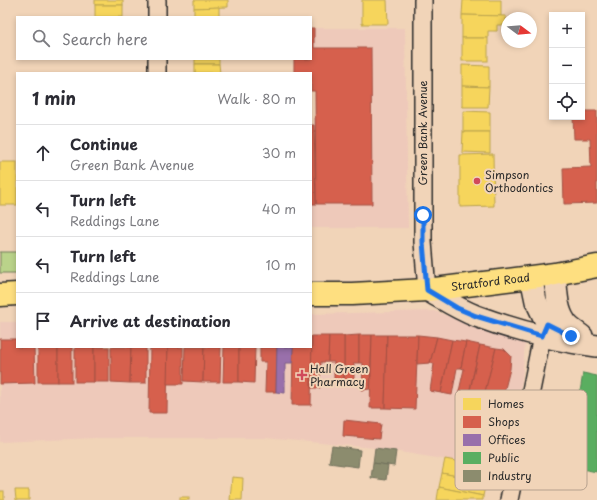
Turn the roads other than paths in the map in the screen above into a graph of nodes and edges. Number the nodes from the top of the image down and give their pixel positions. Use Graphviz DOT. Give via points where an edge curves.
graph roads {
  1 [pos="156,0"];
  2 [pos="423,0"];
  3 [pos="157,16"];
  4 [pos="157,60"];
  5 [pos="157,72"];
  6 [pos="597,266"];
  7 [pos="555,274"];
  8 [pos="531,277"];
  9 [pos="427,290"];
  10 [pos="16,294"];
  11 [pos="312,294"];
  12 [pos="0,295"];
  13 [pos="550,325"];
  14 [pos="596,346"];
  15 [pos="535,390"];
  16 [pos="511,490"];
  17 [pos="509,500"];
  1 -- 3 [label="street"];
  2 -- 9 [label="street, Green Bank Avenue" via="423,242"];
  4 -- 5 [label="street"];
  6 -- 7 [label="highway, Stratford Road"];
  7 -- 8 [label="highway, Stratford Road"];
  7 -- 13 [label="street" via="559,308"];
  8 -- 9 [label="highway, Stratford Road"];
  8 -- 13 [label="street" via="536,301"];
  9 -- 11 [label="highway, Stratford Road"];
  9 -- 13 [label="street" via="476,316"];
  10 -- 12 [label="highway"];
  13 -- 14 [label="street" via="558,331"];
  13 -- 15 [label="street"];
  16 -- 17 [label="street"];
}
